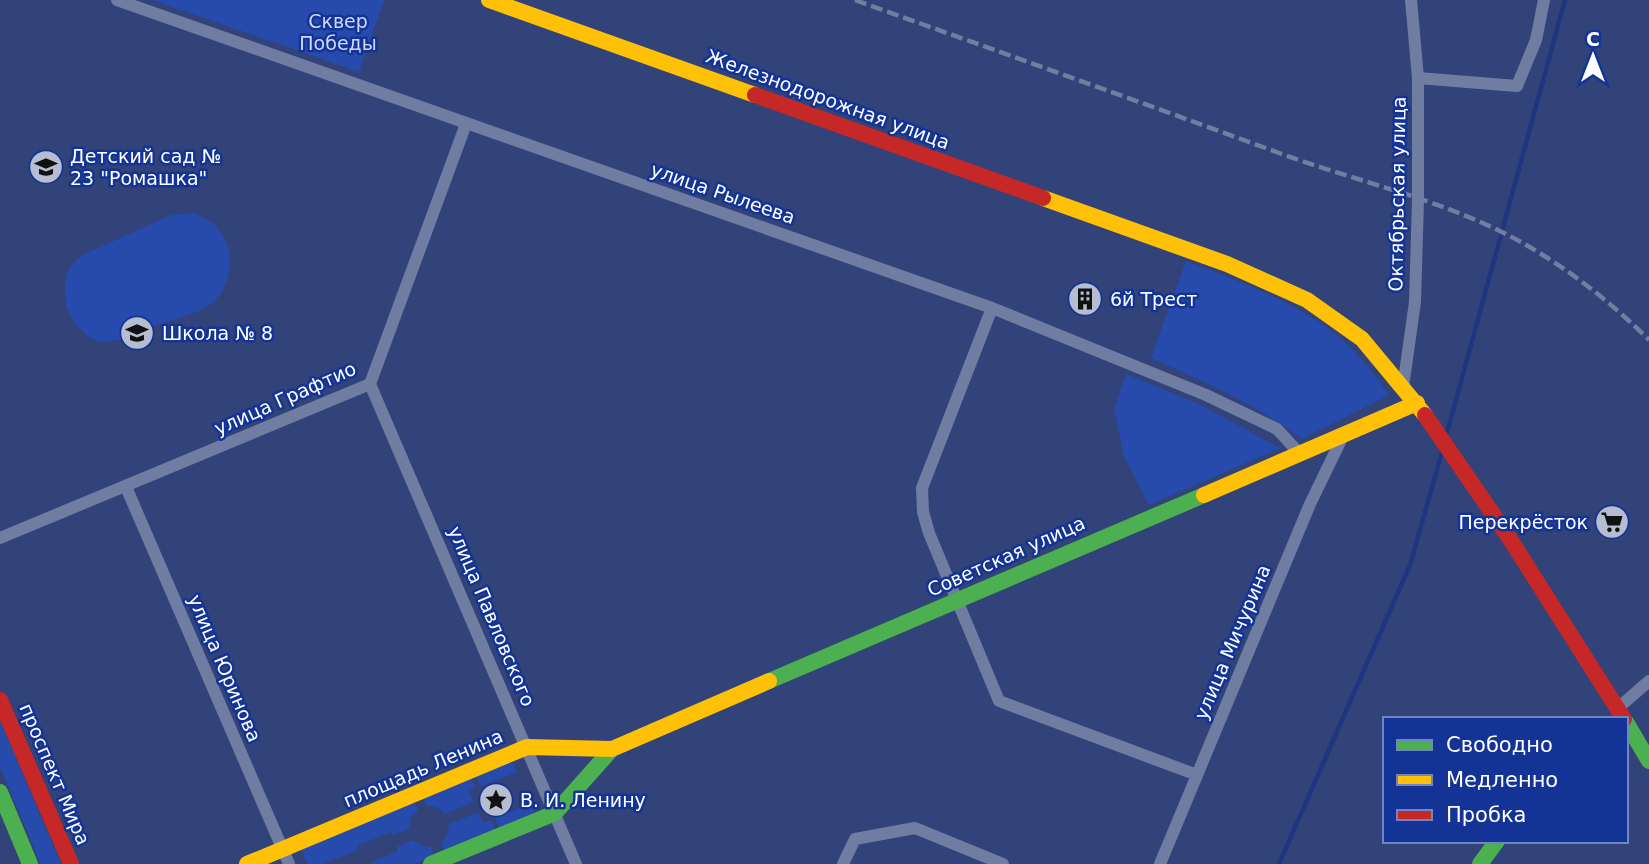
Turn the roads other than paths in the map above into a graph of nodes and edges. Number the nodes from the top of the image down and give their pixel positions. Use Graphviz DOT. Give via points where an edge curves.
graph roads {
  1 [pos="117,0"];
  2 [pos="489,0"];
  3 [pos="1411,0"];
  4 [pos="1544,0"];
  5 [pos="1418,78"];
  6 [pos="466,124"];
  7 [pos="992,308"];
  8 [pos="370,384"];
  9 [pos="1403,387"];
  10 [pos="1417,403"];
  11 [pos="1343,436"];
  12 [pos="1300,454"];
  13 [pos="126,487"];
  14 [pos="0,538"];
  15 [pos="956,601"];
  16 [pos="1649,681"];
  17 [pos="0,700"];
  18 [pos="1619,717"];
  19 [pos="1628,730"];
  20 [pos="527,747"];
  21 [pos="612,749"];
  22 [pos="1649,761"];
  23 [pos="1197,775"];
  24 [pos="0,792"];
  25 [pos="555,813"];
  26 [pos="1496,843"];
  27 [pos="286,856"];
  28 [pos="30,864"];
  29 [pos="71,864"];
  30 [pos="247,864"];
  31 [pos="431,864"];
  32 [pos="576,864"];
  33 [pos="843,864"];
  34 [pos="1003,864"];
  35 [pos="1160,864"];
  36 [pos="1480,864"];
  1 -- 6 [label="street, улица Рылеева"];
  2 -- 9 [label="street, Железнодорожная улица" via="1227,264 1307,300 1362,339"];
  3 -- 5 [label="street, Октябрьская улица"];
  4 -- 5 [label="street" via="1536,40 1517,86"];
  5 -- 9 [label="street, Октябрьская улица" via="1415,302"];
  6 -- 7 [label="street, улица Рылеева"];
  6 -- 8 [label="street, улица Графтио"];
  7 -- 12 [label="street, улица Рылеева" via="1218,400 1277,429"];
  7 -- 15 [label="street" via="922,488 929,533"];
  8 -- 13 [label="street, улица Графтио"];
  8 -- 20 [label="street, улица Павловского"];
  9 -- 10 [label="street, Железнодорожная улица"];
  10 -- 11 [label="street, Советская улица"];
  10 -- 18 [label="street, Железнодорожная улица" via="1521,556"];
  11 -- 12 [label="street, Советская улица"];
  11 -- 23 [label="street, улица Мичурина"];
  12 -- 15 [label="street, Советская улица"];
  13 -- 14 [label="street, улица Графтио"];
  13 -- 27 [label="street, улица Юринова"];
  15 -- 21 [label="street, Советская улица"];
  15 -- 23 [label="street" via="999,701"];
  16 -- 18 [label="street"];
  17 -- 29 [label="street, проспект Мира"];
  19 -- 22 [label="street, Железнодорожная улица"];
  20 -- 21 [label="street, площадь Ленина"];
  20 -- 25 [label="street, улица Павловского"];
  20 -- 27 [label="street, площадь Ленина"];
  21 -- 25 [label="street"];
  23 -- 35 [label="street, улица Мичурина"];
  24 -- 28 [label="street"];
  25 -- 31 [label="street"];
  25 -- 32 [label="street, улица Павловского"];
  26 -- 36 [label="street"];
  27 -- 30 [label="street, площадь Ленина"];
  33 -- 34 [label="street" via="855,839 915,828"];
}
